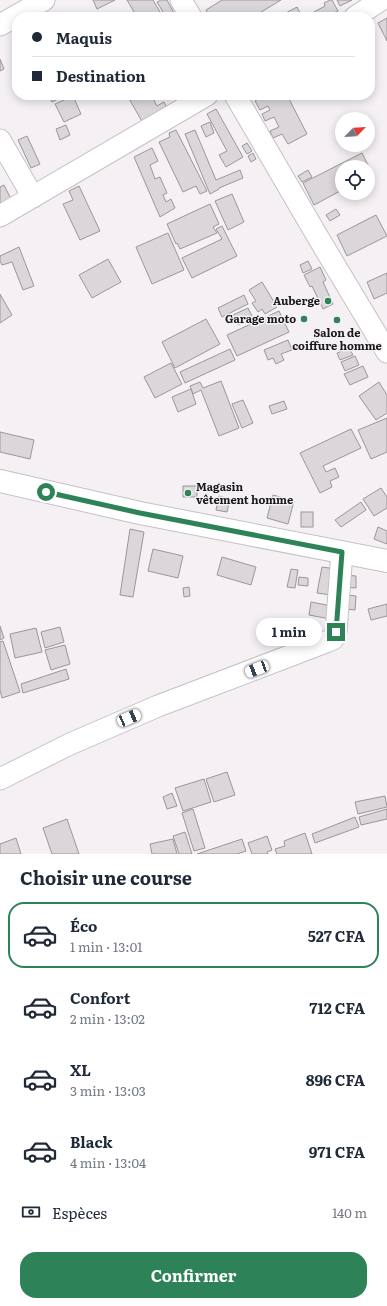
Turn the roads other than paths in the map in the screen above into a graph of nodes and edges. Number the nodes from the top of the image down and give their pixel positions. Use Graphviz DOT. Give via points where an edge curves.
graph roads {
  1 [pos="44,0"];
  2 [pos="181,0"];
  3 [pos="381,0"];
  4 [pos="23,12"];
  5 [pos="188,12"];
  6 [pos="363,12"];
  7 [pos="12,18"];
  8 [pos="0,25"];
  9 [pos="198,100"];
  10 [pos="238,100"];
  11 [pos="0,140"];
  12 [pos="33,197"];
  13 [pos="0,216"];
  14 [pos="387,352"];
  15 [pos="0,481"];
  16 [pos="342,552"];
  17 [pos="387,561"];
  18 [pos="0,779"];
  1 -- 4 [label="street"];
  2 -- 5 [label="street"];
  3 -- 6 [label="street"];
  7 -- 8 [label="street"];
  9 -- 12 [label="street"];
  10 -- 14 [label="street"];
  11 -- 12 [label="street"];
  12 -- 13 [label="street"];
  15 -- 16 [label="street" via="140,513"];
  16 -- 17 [label="street"];
  16 -- 18 [label="street" via="336,632 332,639 158,706 70,744"];
}
